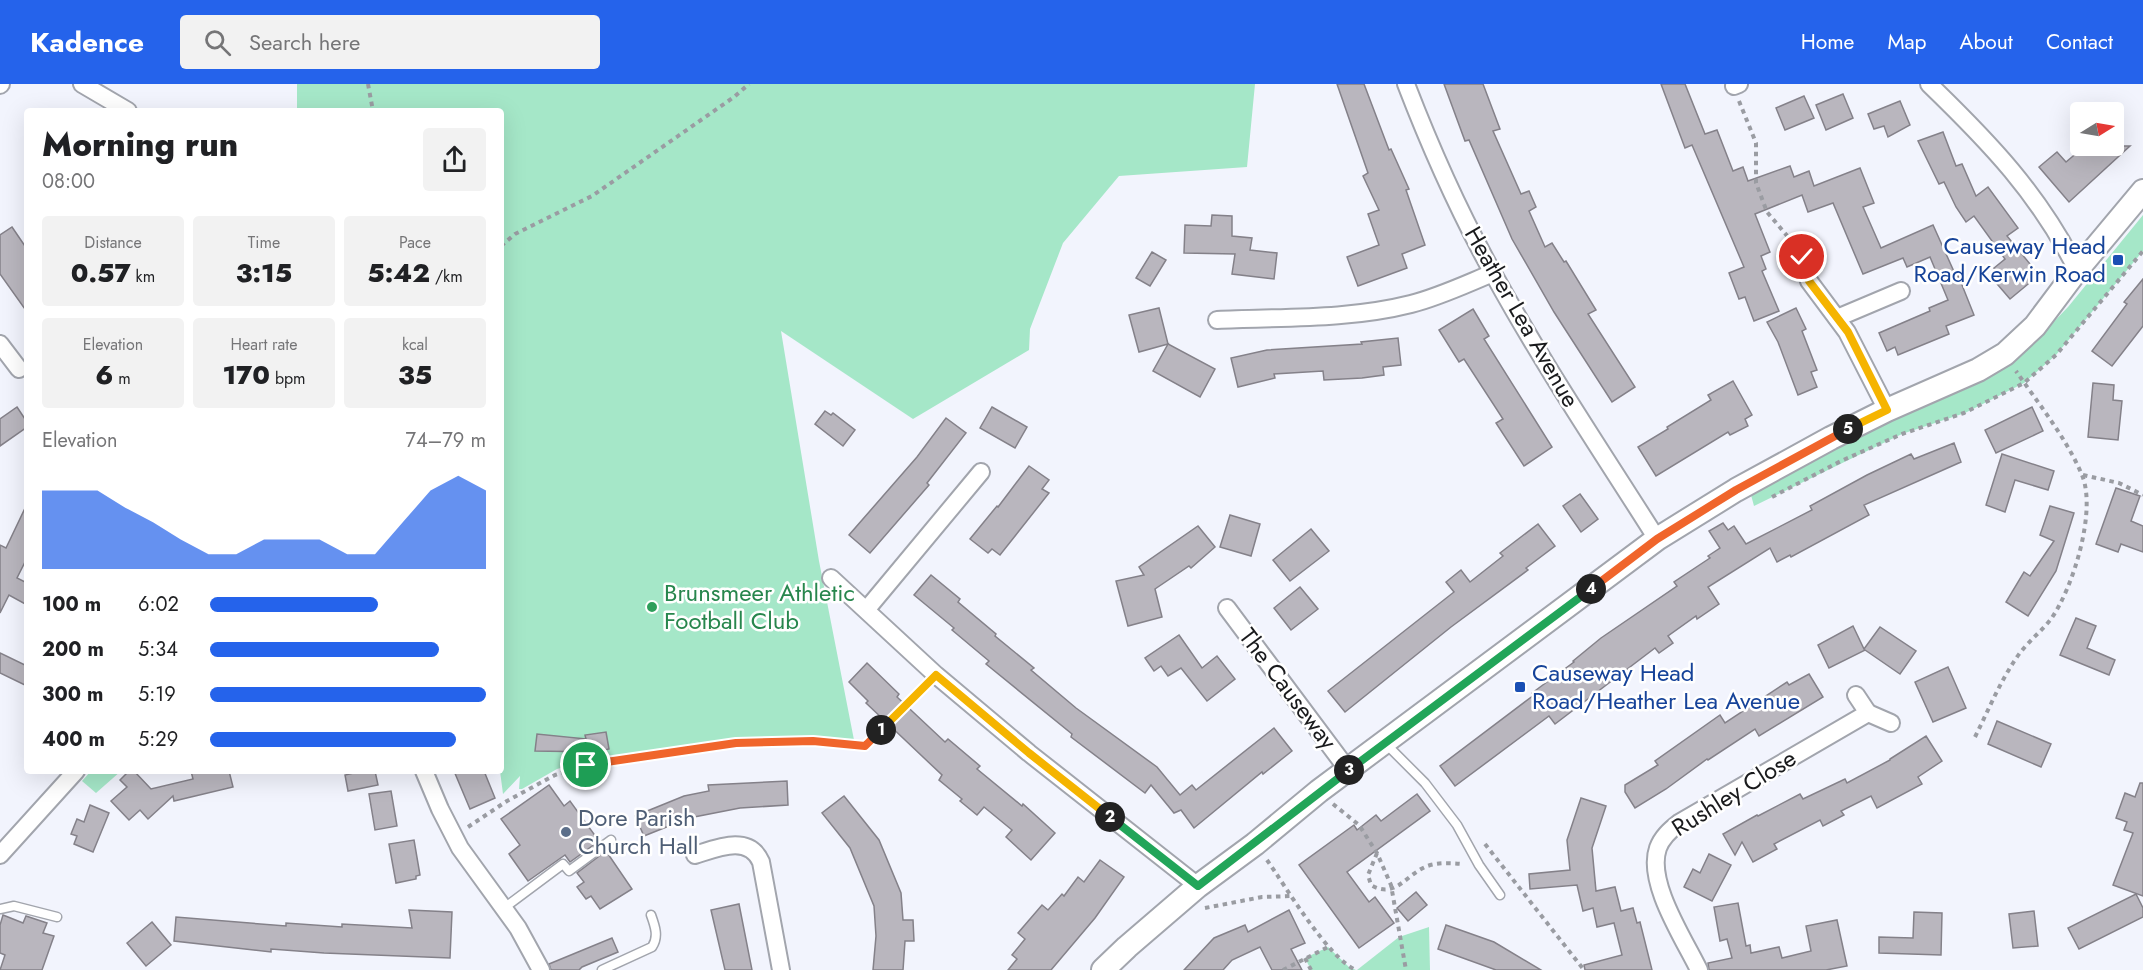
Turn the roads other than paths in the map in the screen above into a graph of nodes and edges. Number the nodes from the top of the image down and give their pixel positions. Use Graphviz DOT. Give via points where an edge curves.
graph roads {
  1 [pos="82,84"];
  2 [pos="1406,84"];
  3 [pos="1929,84"];
  4 [pos="123,108"];
  5 [pos="2143,191"];
  6 [pos="1802,257"];
  7 [pos="2077,270"];
  8 [pos="1493,273"];
  9 [pos="1901,291"];
  10 [pos="1837,318"];
  11 [pos="1217,320"];
  12 [pos="1,347"];
  13 [pos="19,369"];
  14 [pos="1887,410"];
  15 [pos="981,472"];
  16 [pos="1657,539"];
  17 [pos="831,578"];
  18 [pos="1227,608"];
  19 [pos="867,609"];
  20 [pos="1856,696"];
  21 [pos="1868,713"];
  22 [pos="1891,723"];
  23 [pos="1386,743"];
  24 [pos="1348,770"];
  25 [pos="73,774"];
  26 [pos="425,774"];
  27 [pos="611,840"];
  28 [pos="0,855"];
  29 [pos="695,855"];
  30 [pos="1500,895"];
  31 [pos="1200,897"];
  32 [pos="504,908"];
  33 [pos="0,909"];
  34 [pos="651,915"];
  35 [pos="57,917"];
  36 [pos="541,970"];
  37 [pos="602,970"];
  38 [pos="781,970"];
  39 [pos="1103,970"];
  40 [pos="1699,970"];
  1 -- 4 [label="street"];
  2 -- 8 [label="street, Heather Lea Avenue" via="1442,171"];
  3 -- 7 [label="street" via="2018,177 2061,238"];
  5 -- 7 [label="street"];
  6 -- 10 [label="street" via="1809,281"];
  7 -- 14 [label="street" via="2035,326 2005,354"];
  8 -- 11 [label="street" via="1446,293 1367,313"];
  8 -- 16 [label="street, Heather Lea Avenue"];
  9 -- 10 [label="street"];
  10 -- 14 [label="street" via="1859,352"];
  12 -- 13 [label="street"];
  14 -- 16 [label="street" via="1736,490"];
  15 -- 19 [label="street"];
  16 -- 23 [label="street"];
  17 -- 19 [label="street"];
  18 -- 24 [label="street, The Causeway"];
  19 -- 31 [label="street" via="936,675"];
  20 -- 21 [label="street"];
  21 -- 22 [label="street"];
  21 -- 40 [label="street, Rushley Close" via="1679,823 1665,835 1658,846 1655,873"];
  23 -- 24 [label="street"];
  23 -- 30 [label="lane" via="1425,783 1457,825"];
  24 -- 31 [label="street" via="1255,844"];
  25 -- 28 [label="street"];
  26 -- 32 [label="street" via="454,837"];
  27 -- 32 [label="lane" via="569,871 564,864"];
  29 -- 38 [label="street" via="736,845 757,852"];
  31 -- 39 [label="street" via="1126,946"];
  32 -- 36 [label="street"];
  33 -- 35 [label="lane" via="14,906"];
  34 -- 37 [label="lane" via="656,932 652,947"];
}
